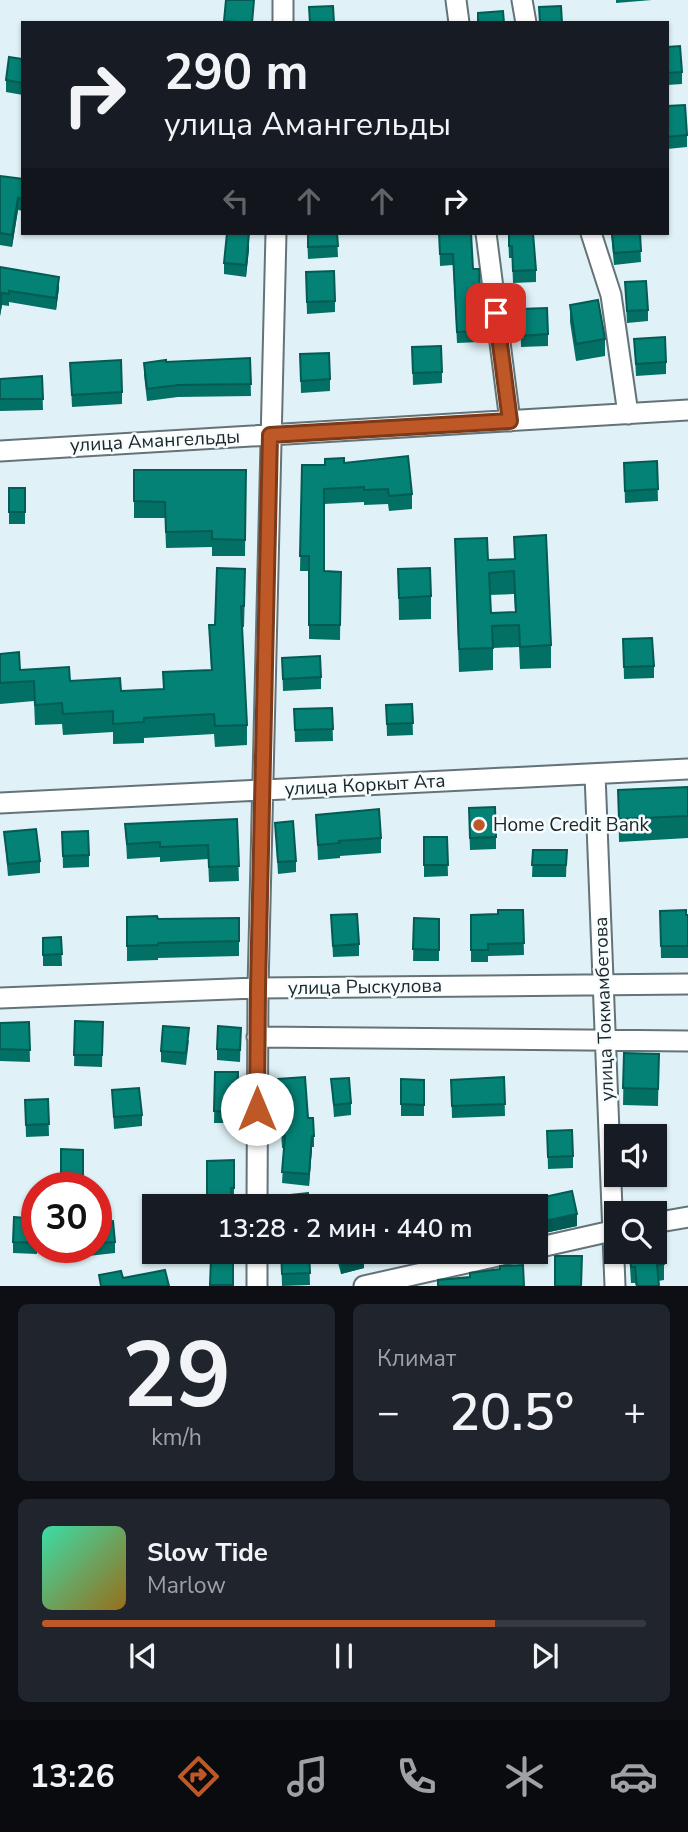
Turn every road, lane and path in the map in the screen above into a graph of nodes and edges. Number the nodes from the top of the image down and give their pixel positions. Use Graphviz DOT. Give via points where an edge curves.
graph roads {
  1 [pos="283,0"];
  2 [pos="456,0"];
  3 [pos="522,0"];
  4 [pos="283,21"];
  5 [pos="459,21"];
  6 [pos="526,21"];
  7 [pos="276,235"];
  8 [pos="486,235"];
  9 [pos="592,235"];
  10 [pos="688,410"];
  11 [pos="628,414"];
  12 [pos="510,421"];
  13 [pos="270,435"];
  14 [pos="0,451"];
  15 [pos="688,769"];
  16 [pos="595,774"];
  17 [pos="262,790"];
  18 [pos="0,803"];
  19 [pos="688,984"];
  20 [pos="603,985"];
  21 [pos="258,988"];
  22 [pos="0,998"];
  23 [pos="257,1037"];
  24 [pos="605,1041"];
  25 [pos="688,1041"];
  26 [pos="257,1194"];
  27 [pos="613,1201"];
  28 [pos="688,1217"];
  29 [pos="667,1221"];
  30 [pos="604,1232"];
  31 [pos="548,1245"];
  32 [pos="257,1264"];
  33 [pos="462,1264"];
  34 [pos="615,1264"];
  35 [pos="257,1286"];
  36 [pos="364,1286"];
  37 [pos="615,1286"];
  1 -- 4 [label="street"];
  2 -- 5 [label="street"];
  3 -- 6 [label="street"];
  7 -- 13 [label="street"];
  8 -- 12 [label="street"];
  9 -- 11 [label="street" via="611,295"];
  10 -- 11 [label="street, улица Амангельды"];
  11 -- 12 [label="street, улица Амангельды"];
  12 -- 13 [label="street, улица Амангельды"];
  13 -- 14 [label="street, улица Амангельды"];
  13 -- 17 [label="street"];
  15 -- 16 [label="street, улица Коркыт Ата"];
  16 -- 17 [label="street, улица Коркыт Ата"];
  16 -- 20 [label="street, улица Токмамбетова"];
  17 -- 18 [label="street, улица Коркыт Ата"];
  17 -- 21 [label="street"];
  19 -- 20 [label="street, улица Рыскулова"];
  20 -- 21 [label="street, улица Рыскулова"];
  20 -- 24 [label="street, улица Токмамбетова"];
  21 -- 22 [label="street, улица Рыскулова"];
  21 -- 23 [label="street"];
  23 -- 24 [label="street"];
  23 -- 26 [label="street"];
  24 -- 25 [label="street"];
  24 -- 27 [label="street, улица Токмамбетова"];
  28 -- 29 [label="street"];
  30 -- 31 [label="street"];
  32 -- 35 [label="street"];
  33 -- 36 [label="street"];
  34 -- 37 [label="street, улица Токмамбетова"];
}
